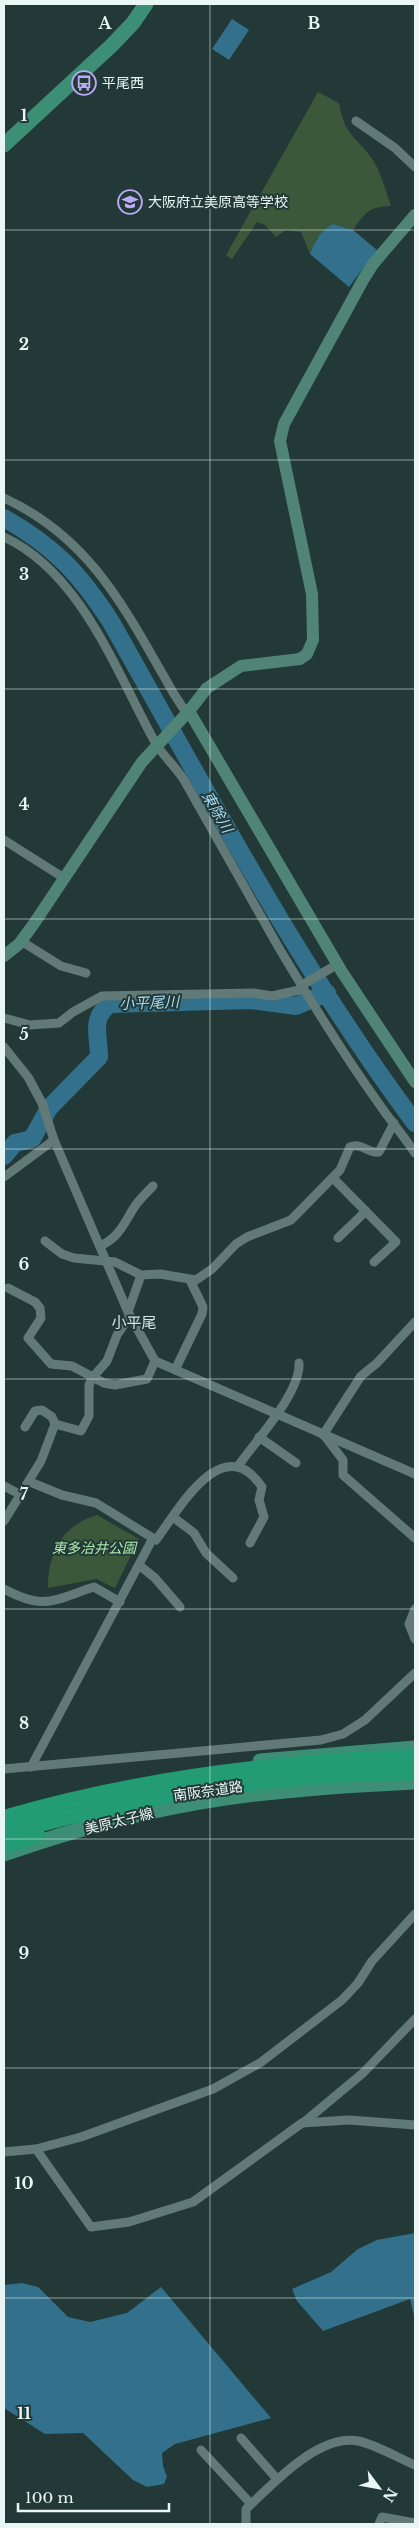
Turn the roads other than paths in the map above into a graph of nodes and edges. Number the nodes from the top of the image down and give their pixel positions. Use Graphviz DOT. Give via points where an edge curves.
graph roads {
  1 [pos="146,4"];
  2 [pos="356,121"];
  3 [pos="4,145"];
  4 [pos="415,167"];
  5 [pos="415,215"];
  6 [pos="4,498"];
  7 [pos="4,538"];
  8 [pos="187,714"];
  9 [pos="159,744"];
  10 [pos="4,840"];
  11 [pos="64,878"];
  12 [pos="21,941"];
  13 [pos="4,956"];
  14 [pos="338,964"];
  15 [pos="86,973"];
  16 [pos="303,987"];
  17 [pos="4,1018"];
  18 [pos="4,1047"];
  19 [pos="415,1082"];
  20 [pos="394,1123"];
  21 [pos="54,1140"];
  22 [pos="415,1152"];
  23 [pos="4,1177"];
  24 [pos="333,1178"];
  25 [pos="153,1186"];
  26 [pos="366,1211"];
  27 [pos="338,1238"];
  28 [pos="45,1241"];
  29 [pos="100,1246"];
  30 [pos="107,1261"];
  31 [pos="374,1262"];
  32 [pos="141,1275"];
  33 [pos="190,1280"];
  34 [pos="8,1288"];
  35 [pos="129,1314"];
  36 [pos="415,1322"];
  37 [pos="155,1361"];
  38 [pos="299,1363"];
  39 [pos="175,1370"];
  40 [pos="93,1377"];
  41 [pos="276,1413"];
  42 [pos="55,1424"];
  43 [pos="25,1427"];
  44 [pos="323,1435"];
  45 [pos="259,1436"];
  46 [pos="296,1463"];
  47 [pos="238,1466"];
  48 [pos="415,1474"];
  49 [pos="30,1482"];
  50 [pos="4,1486"];
  51 [pos="21,1495"];
  52 [pos="5,1516"];
  53 [pos="173,1517"];
  54 [pos="153,1538"];
  55 [pos="415,1538"];
  56 [pos="250,1543"];
  57 [pos="139,1565"];
  58 [pos="233,1578"];
  59 [pos="4,1589"];
  60 [pos="120,1602"];
  61 [pos="180,1607"];
  62 [pos="415,1609"];
  63 [pos="415,1639"];
  64 [pos="415,1673"];
  65 [pos="415,1748"];
  66 [pos="415,1757"];
  67 [pos="31,1767"];
  68 [pos="4,1769"];
  69 [pos="221,1772"];
  70 [pos="415,1772"];
  71 [pos="415,1782"];
  72 [pos="178,1794"];
  73 [pos="4,1809"];
  74 [pos="4,1814"];
  75 [pos="4,1818"];
  76 [pos="4,1834"];
  77 [pos="4,1846"];
  78 [pos="4,1854"];
  79 [pos="415,1914"];
  80 [pos="415,2019"];
  81 [pos="302,2123"];
  82 [pos="415,2125"];
  83 [pos="36,2149"];
  84 [pos="4,2152"];
  85 [pos="241,2438"];
  86 [pos="201,2450"];
  87 [pos="415,2466"];
  88 [pos="277,2479"];
  89 [pos="251,2504"];
  90 [pos="415,2523"];
  91 [pos="246,2524"];
  92 [pos="379,2524"];
  1 -- 3 [label="main road" via="134,23 112,45"];
  2 -- 4 [label="street" via="395,148"];
  5 -- 8 [label="street" via="373,264 284,424 280,441 312,594 313,640 307,654 300,658 241,666 207,688"];
  6 -- 8 [label="street" via="58,531 101,574"];
  7 -- 9 [label="street" via="42,564 71,594 122,675"];
  8 -- 9 [label="street"];
  8 -- 14 [label="street"];
  9 -- 11 [label="street" via="118,796"];
  9 -- 16 [label="street" via="182,777"];
  10 -- 11 [label="street"];
  11 -- 12 [label="street"];
  12 -- 13 [label="street"];
  12 -- 15 [label="street" via="61,966"];
  14 -- 16 [label="street"];
  14 -- 19 [label="street"];
  16 -- 17 [label="street" via="272,996 253,993 102,996 59,1023 30,1025"];
  16 -- 20 [label="street" via="342,1050"];
  18 -- 21 [label="street" via="28,1078 42,1104"];
  20 -- 22 [label="street"];
  20 -- 24 [label="street" via="379,1152 374,1153 361,1146 350,1148"];
  21 -- 23 [label="street"];
  21 -- 29 [label="street"];
  24 -- 26 [label="street"];
  24 -- 33 [label="street" via="291,1220 247,1237 202,1278"];
  25 -- 29 [label="street" via="136,1204 118,1234"];
  26 -- 27 [label="street"];
  26 -- 31 [label="street" via="396,1242"];
  28 -- 30 [label="street" via="62,1254 86,1261"];
  29 -- 30 [label="street"];
  30 -- 32 [label="street"];
  30 -- 35 [label="street"];
  32 -- 33 [label="street" via="175,1275"];
  32 -- 35 [label="street"];
  33 -- 39 [label="street" via="200,1298 202,1314"];
  34 -- 40 [label="street" via="40,1308 41,1318 28,1338 45,1358 51,1364 72,1366"];
  35 -- 37 [label="street"];
  35 -- 40 [label="street" via="107,1361"];
  36 -- 44 [label="street" via="361,1376"];
  37 -- 39 [label="street"];
  37 -- 40 [label="street" via="147,1379 115,1385"];
  38 -- 41 [label="street" via="296,1381"];
  39 -- 41 [label="street"];
  40 -- 42 [label="street" via="89,1385 89,1416 85,1428 81,1431"];
  41 -- 44 [label="street"];
  41 -- 45 [label="street"];
  42 -- 43 [label="street" via="52,1417 42,1410 35,1411"];
  42 -- 49 [label="street"];
  44 -- 48 [label="street"];
  44 -- 55 [label="street" via="343,1460 343,1476"];
  45 -- 46 [label="street"];
  45 -- 47 [label="street"];
  47 -- 53 [label="street" via="226,1466 209,1474"];
  47 -- 56 [label="street" via="262,1487 259,1500 264,1517"];
  49 -- 51 [label="street"];
  49 -- 54 [label="street" via="62,1495 88,1499"];
  50 -- 51 [label="street"];
  51 -- 52 [label="street"];
  53 -- 54 [label="street" via="156,1540"];
  53 -- 58 [label="street" via="194,1533 206,1553"];
  54 -- 57 [label="street"];
  57 -- 60 [label="street"];
  57 -- 61 [label="street" via="156,1578"];
  59 -- 60 [label="street" via="22,1599 43,1604 94,1587"];
  60 -- 67 [label="street"];
  62 -- 63 [label="street" via="409,1624"];
  64 -- 67 [label="street" via="365,1720 343,1734 322,1740"];
  65 -- 74 [label="main road" via="290,1756 225,1766"];
  66 -- 69 [label="highway, 南阪奈道路" via="314,1762"];
  67 -- 68 [label="street"];
  69 -- 73 [label="highway"];
  69 -- 75 [label="highway, 南阪奈道路" via="84,1798"];
  70 -- 72 [label="highway, 南阪奈道路" via="320,1776"];
  71 -- 78 [label="main road, 美原太子線" via="330,1786 224,1798 116,1820"];
  72 -- 76 [label="highway, 南阪奈道路" via="57,1819"];
  72 -- 77 [label="highway" via="88,1818"];
  79 -- 83 [label="street" via="342,2000 260,2063 213,2090 81,2137"];
  80 -- 81 [label="street" via="363,2073"];
  81 -- 82 [label="street" via="349,2120"];
  81 -- 83 [label="street" via="193,2202 129,2222 91,2227"];
  83 -- 84 [label="street"];
  85 -- 88 [label="street"];
  86 -- 89 [label="street"];
  87 -- 88 [label="street" via="348,2440 297,2460"];
  88 -- 89 [label="street"];
  89 -- 91 [label="street" via="246,2509"];
  90 -- 92 [label="street" via="382,2517"];
}
